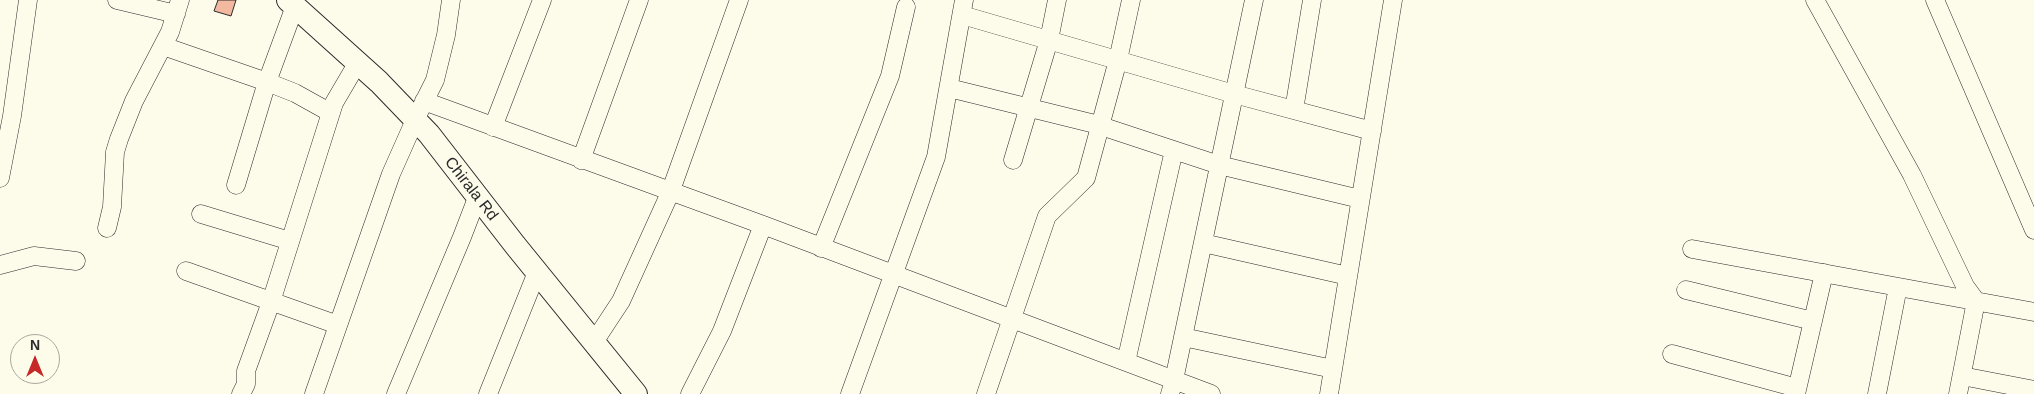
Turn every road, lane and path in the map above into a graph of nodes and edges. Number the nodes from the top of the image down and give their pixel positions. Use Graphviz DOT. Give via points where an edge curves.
graph roads {
  1 [pos="28,0"];
  2 [pos="117,0"];
  3 [pos="451,0"];
  4 [pos="542,0"];
  5 [pos="639,0"];
  6 [pos="740,0"];
  7 [pos="1057,0"];
  8 [pos="1131,0"];
  9 [pos="1254,0"];
  10 [pos="1312,0"];
  11 [pos="1393,0"];
  12 [pos="1815,0"];
  13 [pos="1935,0"];
  14 [pos="291,3"];
  15 [pos="178,7"];
  16 [pos="906,7"];
  17 [pos="963,8"];
  18 [pos="1049,40"];
  19 [pos="163,46"];
  20 [pos="1118,60"];
  21 [pos="358,62"];
  22 [pos="267,82"];
  23 [pos="950,88"];
  24 [pos="1234,94"];
  25 [pos="1030,108"];
  26 [pos="420,110"];
  27 [pos="1294,110"];
  28 [pos="331,112"];
  29 [pos="1101,126"];
  30 [pos="493,127"];
  31 [pos="1372,131"];
  32 [pos="1174,150"];
  33 [pos="581,160"];
  34 [pos="1014,160"];
  35 [pos="1219,164"];
  36 [pos="0,178"];
  37 [pos="236,185"];
  38 [pos="670,193"];
  39 [pos="477,198"];
  40 [pos="1360,199"];
  41 [pos="201,214"];
  42 [pos="763,226"];
  43 [pos="107,228"];
  44 [pos="2034,230"];
  45 [pos="290,241"];
  46 [pos="1203,243"];
  47 [pos="822,248"];
  48 [pos="1692,249"];
  49 [pos="76,262"];
  50 [pos="0,265"];
  51 [pos="186,271"];
  52 [pos="537,272"];
  53 [pos="1824,273"];
  54 [pos="893,274"];
  55 [pos="1348,276"];
  56 [pos="1898,287"];
  57 [pos="1686,290"];
  58 [pos="1976,301"];
  59 [pos="271,302"];
  60 [pos="2033,307"];
  61 [pos="1012,319"];
  62 [pos="1813,321"];
  63 [pos="338,325"];
  64 [pos="1183,337"];
  65 [pos="594,342"];
  66 [pos="1672,354"];
  67 [pos="1126,362"];
  68 [pos="1333,369"];
  69 [pos="1962,376"];
  70 [pos="1172,387"];
  71 [pos="2034,390"];
  72 [pos="1797,391"];
  73 [pos="241,394"];
  74 [pos="314,394"];
  75 [pos="396,394"];
  76 [pos="488,394"];
  77 [pos="636,394"];
  78 [pos="690,394"];
  79 [pos="850,394"];
  80 [pos="986,394"];
  81 [pos="1211,394"];
  82 [pos="1329,394"];
  83 [pos="1877,394"];
  84 [pos="1958,394"];
  1 -- 36 [label="street"];
  2 -- 15 [label="street"];
  3 -- 26 [label="street" via="435,80"];
  4 -- 30 [label="street"];
  5 -- 33 [label="street"];
  6 -- 38 [label="street"];
  7 -- 18 [label="street"];
  8 -- 20 [label="street"];
  9 -- 24 [label="street"];
  10 -- 27 [label="street"];
  11 -- 31 [label="street"];
  12 -- 58 [label="street" via="1912,175 1965,286"];
  13 -- 44 [label="street"];
  14 -- 21 [label="main road, Chirala Rd"];
  14 -- 22 [label="street"];
  15 -- 19 [label="street"];
  16 -- 47 [label="street" via="890,76"];
  17 -- 18 [label="street"];
  17 -- 23 [label="street"];
  18 -- 20 [label="street"];
  18 -- 25 [label="street"];
  19 -- 22 [label="street"];
  19 -- 43 [label="street" via="134,101 115,152 112,207"];
  20 -- 24 [label="street"];
  20 -- 29 [label="street"];
  21 -- 26 [label="main road, Chirala Rd"];
  21 -- 28 [label="street" via="339,91"];
  22 -- 28 [label="street"];
  22 -- 37 [label="street"];
  23 -- 25 [label="street"];
  23 -- 54 [label="street" via="936,158"];
  24 -- 27 [label="street"];
  24 -- 35 [label="street"];
  25 -- 29 [label="street"];
  25 -- 34 [label="street"];
  26 -- 30 [label="street"];
  26 -- 39 [label="main road, Chirala Rd" via="429,134"];
  26 -- 63 [label="street" via="391,174"];
  27 -- 31 [label="street"];
  28 -- 45 [label="street"];
  29 -- 32 [label="street"];
  29 -- 61 [label="street" via="1086,178 1048,216"];
  30 -- 33 [label="street"];
  31 -- 40 [label="street"];
  32 -- 35 [label="street"];
  32 -- 67 [label="street"];
  33 -- 38 [label="street"];
  35 -- 40 [label="street"];
  35 -- 46 [label="street"];
  38 -- 42 [label="street"];
  38 -- 65 [label="street" via="621,301"];
  39 -- 52 [label="main road, Chirala Rd"];
  39 -- 75 [label="street"];
  40 -- 55 [label="street"];
  41 -- 45 [label="street"];
  42 -- 47 [label="street"];
  42 -- 78 [label="street" via="722,331"];
  45 -- 59 [label="street"];
  46 -- 55 [label="street"];
  46 -- 64 [label="street"];
  47 -- 54 [label="street"];
  48 -- 53 [label="street"];
  49 -- 50 [label="street" via="34,256"];
  51 -- 59 [label="street"];
  52 -- 65 [label="main road, Chirala Rd"];
  52 -- 76 [label="street"];
  53 -- 56 [label="street"];
  53 -- 62 [label="street"];
  54 -- 61 [label="street"];
  54 -- 79 [label="street"];
  55 -- 68 [label="street"];
  56 -- 58 [label="street"];
  56 -- 83 [label="street"];
  57 -- 62 [label="street"];
  58 -- 60 [label="street"];
  58 -- 69 [label="street"];
  59 -- 63 [label="street"];
  59 -- 73 [label="street"];
  61 -- 67 [label="street"];
  61 -- 80 [label="street"];
  62 -- 72 [label="street"];
  63 -- 74 [label="street"];
  64 -- 68 [label="street"];
  64 -- 70 [label="street"];
  65 -- 77 [label="main road, Chirala Rd"];
  66 -- 72 [label="street"];
  67 -- 70 [label="street"];
  68 -- 82 [label="street"];
  69 -- 71 [label="street"];
  69 -- 84 [label="street"];
  70 -- 81 [label="street"];
}
